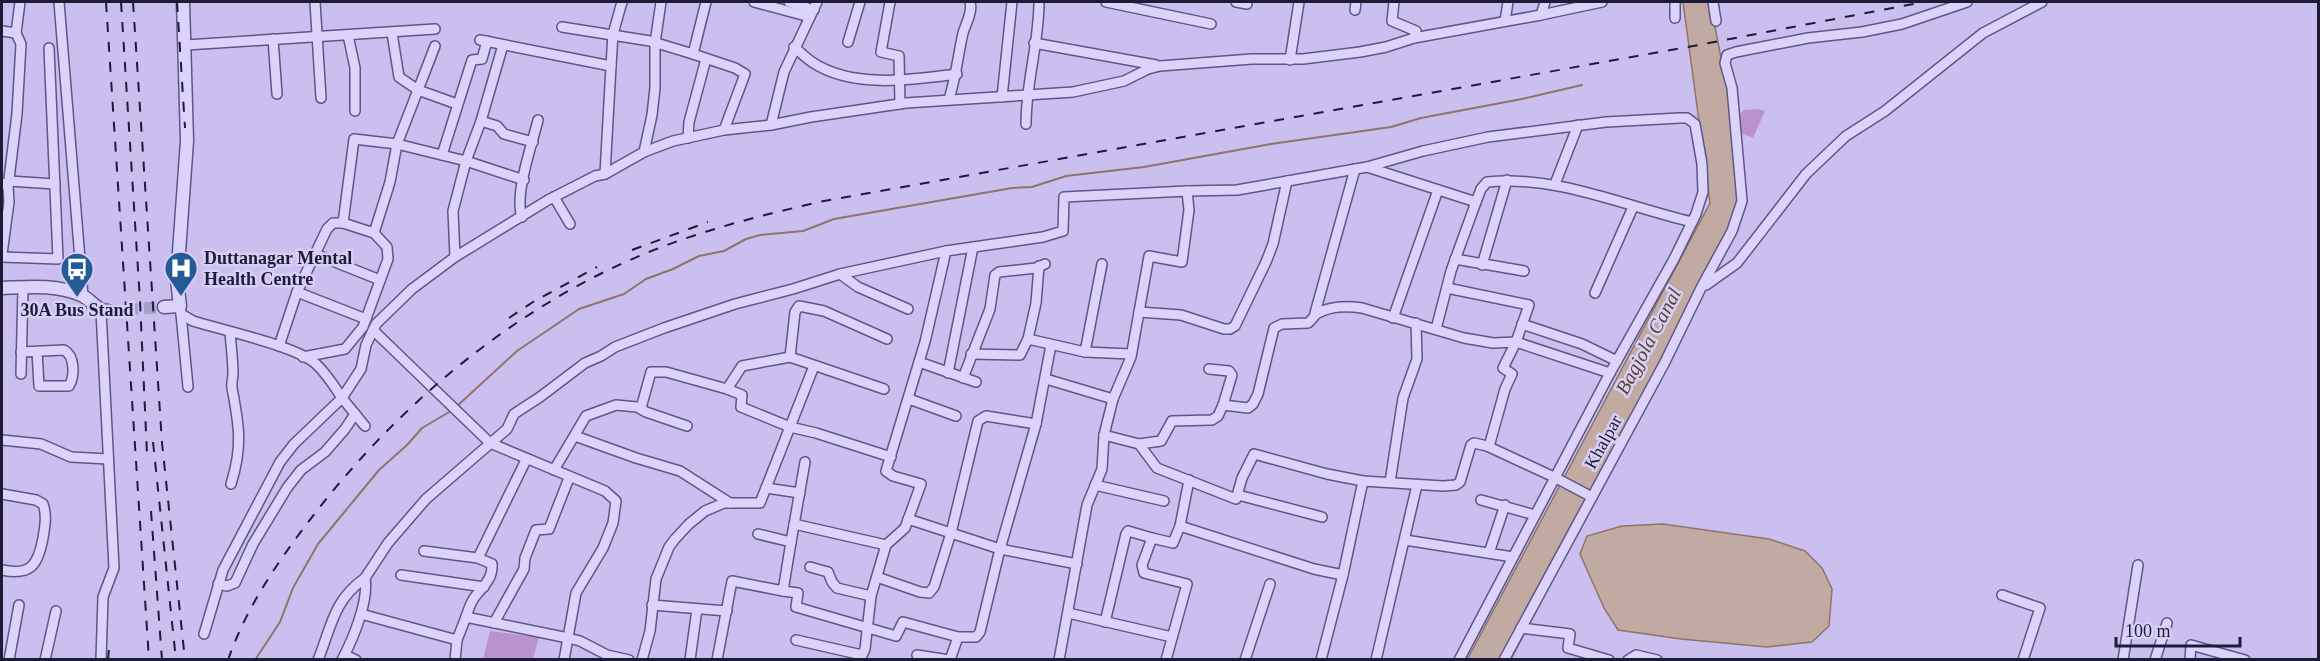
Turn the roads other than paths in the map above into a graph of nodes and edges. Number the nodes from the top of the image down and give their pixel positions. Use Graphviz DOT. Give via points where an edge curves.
graph roads {
  1 [pos="20,2"];
  2 [pos="59,2"];
  3 [pos="183,2"];
  4 [pos="315,2"];
  5 [pos="622,2"];
  6 [pos="661,2"];
  7 [pos="705,2"];
  8 [pos="754,2"];
  9 [pos="789,2"];
  10 [pos="860,2"];
  11 [pos="890,2"];
  12 [pos="970,2"];
  13 [pos="1012,2"];
  14 [pos="1039,2"];
  15 [pos="1106,2"];
  16 [pos="1236,2"];
  17 [pos="1299,2"];
  18 [pos="1394,2"];
  19 [pos="1508,2"];
  20 [pos="1545,2"];
  21 [pos="1602,2"];
  22 [pos="1675,2"];
  23 [pos="1713,2"];
  24 [pos="1967,2"];
  25 [pos="2042,2"];
  26 [pos="1247,4"];
  27 [pos="814,9"];
  28 [pos="1541,15"];
  29 [pos="1675,18"];
  30 [pos="1505,21"];
  31 [pos="1716,21"];
  32 [pos="1211,24"];
  33 [pos="562,27"];
  34 [pos="435,29"];
  35 [pos="2,31"];
  36 [pos="16,33"];
  37 [pos="392,33"];
  38 [pos="613,34"];
  39 [pos="348,35"];
  40 [pos="316,37"];
  41 [pos="1414,38"];
  42 [pos="273,39"];
  43 [pos="848,42"];
  44 [pos="654,43"];
  45 [pos="1034,43"];
  46 [pos="186,45"];
  47 [pos="503,45"];
  48 [pos="435,46"];
  49 [pos="795,47"];
  50 [pos="49,48"];
  51 [pos="693,54"];
  52 [pos="706,59"];
  53 [pos="1290,60"];
  54 [pos="611,66"];
  55 [pos="1160,66"];
  56 [pos="957,74"];
  57 [pos="899,81"];
  58 [pos="418,90"];
  59 [pos="277,94"];
  60 [pos="1026,95"];
  61 [pos="1002,97"];
  62 [pos="321,98"];
  63 [pos="949,99"];
  64 [pos="457,104"];
  65 [pos="900,104"];
  66 [pos="355,111"];
  67 [pos="538,120"];
  68 [pos="481,121"];
  69 [pos="1026,124"];
  70 [pos="771,125"];
  71 [pos="1578,125"];
  72 [pos="724,130"];
  73 [pos="688,138"];
  74 [pos="533,142"];
  75 [pos="396,144"];
  76 [pos="644,152"];
  77 [pos="442,155"];
  78 [pos="466,160"];
  79 [pos="1368,167"];
  80 [pos="1355,169"];
  81 [pos="605,174"];
  82 [pos="524,180"];
  83 [pos="1507,180"];
  84 [pos="1287,181"];
  85 [pos="6,183"];
  86 [pos="55,184"];
  87 [pos="1555,184"];
  88 [pos="1438,190"];
  89 [pos="1187,191"];
  90 [pos="554,197"];
  91 [pos="1476,202"];
  92 [pos="1633,207"];
  93 [pos="522,217"];
  94 [pos="1692,222"];
  95 [pos="343,223"];
  96 [pos="570,224"];
  97 [pos="374,233"];
  98 [pos="973,248"];
  99 [pos="946,251"];
  100 [pos="315,254"];
  101 [pos="2,255"];
  102 [pos="455,257"];
  103 [pos="1455,259"];
  104 [pos="1102,264"];
  105 [pos="1482,265"];
  106 [pos="1524,271"];
  107 [pos="840,274"];
  108 [pos="380,280"];
  109 [pos="23,287"];
  110 [pos="2,288"];
  111 [pos="1447,288"];
  112 [pos="1701,288"];
  113 [pos="297,292"];
  114 [pos="1595,292"];
  115 [pos="82,296"];
  116 [pos="164,307"];
  117 [pos="908,309"];
  118 [pos="181,310"];
  119 [pos="105,311"];
  120 [pos="1139,312"];
  121 [pos="1315,314"];
  122 [pos="1393,318"];
  123 [pos="366,319"];
  124 [pos="1416,323"];
  125 [pos="1522,324"];
  126 [pos="1436,329"];
  127 [pos="373,330"];
  128 [pos="230,332"];
  129 [pos="887,339"];
  130 [pos="1028,339"];
  131 [pos="1516,342"];
  132 [pos="1051,345"];
  133 [pos="279,346"];
  134 [pos="37,351"];
  135 [pos="21,352"];
  136 [pos="1085,352"];
  137 [pos="971,354"];
  138 [pos="1131,354"];
  139 [pos="303,357"];
  140 [pos="790,357"];
  141 [pos="1617,361"];
  142 [pos="919,362"];
  143 [pos="814,366"];
  144 [pos="1209,369"];
  145 [pos="948,373"];
  146 [pos="1610,373"];
  147 [pos="21,374"];
  148 [pos="963,378"];
  149 [pos="1046,379"];
  150 [pos="976,382"];
  151 [pos="188,387"];
  152 [pos="727,389"];
  153 [pos="884,389"];
  154 [pos="342,398"];
  155 [pos="909,399"];
  156 [pos="1113,399"];
  157 [pos="1223,405"];
  158 [pos="640,408"];
  159 [pos="355,414"];
  160 [pos="956,416"];
  161 [pos="1036,424"];
  162 [pos="365,426"];
  163 [pos="687,426"];
  164 [pos="790,427"];
  165 [pos="1104,435"];
  166 [pos="575,436"];
  167 [pos="2,440"];
  168 [pos="490,443"];
  169 [pos="1139,444"];
  170 [pos="1487,446"];
  171 [pos="891,457"];
  172 [pos="108,459"];
  173 [pos="526,460"];
  174 [pos="805,462"];
  175 [pos="554,470"];
  176 [pos="569,478"];
  177 [pos="1556,478"];
  178 [pos="1189,480"];
  179 [pos="1363,481"];
  180 [pos="1390,482"];
  181 [pos="231,484"];
  182 [pos="1095,485"];
  183 [pos="1417,485"];
  184 [pos="766,488"];
  185 [pos="800,493"];
  186 [pos="2,494"];
  187 [pos="1238,495"];
  188 [pos="1592,497"];
  189 [pos="1480,500"];
  190 [pos="1164,501"];
  191 [pos="730,502"];
  192 [pos="1505,505"];
  193 [pos="1535,515"];
  194 [pos="1322,517"];
  195 [pos="908,519"];
  196 [pos="795,524"];
  197 [pos="1180,526"];
  198 [pos="951,533"];
  199 [pos="758,534"];
  200 [pos="1152,538"];
  201 [pos="1405,540"];
  202 [pos="790,542"];
  203 [pos="886,545"];
  204 [pos="1000,549"];
  205 [pos="424,551"];
  206 [pos="1489,553"];
  207 [pos="1513,557"];
  208 [pos="478,558"];
  209 [pos="1077,564"];
  210 [pos="2138,565"];
  211 [pos="810,567"];
  212 [pos="2,570"];
  213 [pos="401,575"];
  214 [pos="1343,575"];
  215 [pos="877,577"];
  216 [pos="365,579"];
  217 [pos="218,584"];
  218 [pos="1270,584"];
  219 [pos="484,587"];
  220 [pos="783,591"];
  221 [pos="2002,595"];
  222 [pos="871,596"];
  223 [pos="19,605"];
  224 [pos="652,605"];
  225 [pos="697,609"];
  226 [pos="56,611"];
  227 [pos="727,611"];
  228 [pos="1068,613"];
  229 [pos="361,614"];
  230 [pos="466,617"];
  231 [pos="1105,622"];
  232 [pos="494,623"];
  233 [pos="2167,623"];
  234 [pos="866,626"];
  235 [pos="1521,628"];
  236 [pos="204,634"];
  237 [pos="958,637"];
  238 [pos="1172,637"];
  239 [pos="568,638"];
  240 [pos="457,640"];
  241 [pos="796,640"];
  242 [pos="917,655"];
  243 [pos="344,657"];
  244 [pos="861,657"];
  245 [pos="2024,659"];
  246 [pos="9,660"];
  247 [pos="45,660"];
  248 [pos="101,660"];
  249 [pos="318,660"];
  250 [pos="356,660"];
  251 [pos="455,660"];
  252 [pos="564,660"];
  253 [pos="629,660"];
  254 [pos="642,660"];
  255 [pos="690,660"];
  256 [pos="717,660"];
  257 [pos="949,660"];
  258 [pos="1059,660"];
  259 [pos="1166,660"];
  260 [pos="1245,660"];
  261 [pos="1321,660"];
  262 [pos="1376,660"];
  263 [pos="1459,660"];
  264 [pos="1504,660"];
  265 [pos="1609,660"];
  266 [pos="1628,660"];
  267 [pos="1657,660"];
  268 [pos="2123,660"];
  269 [pos="2155,660"];
  270 [pos="2190,660"];
  271 [pos="2245,660"];
  1 -- 36 [label="street"];
  2 -- 115 [label="street"];
  3 -- 46 [label="street"];
  4 -- 40 [label="street"];
  5 -- 38 [label="street"];
  6 -- 44 [label="street"];
  7 -- 51 [label="street"];
  8 -- 27 [label="street"];
  9 -- 27 [label="street"];
  10 -- 43 [label="street"];
  11 -- 57 [label="street" via="881,52 899,56"];
  12 -- 56 [label="street"];
  13 -- 61 [label="street"];
  14 -- 45 [label="street"];
  15 -- 32 [label="street"];
  16 -- 26 [label="street"];
  17 -- 53 [label="street"];
  18 -- 41 [label="street" via="1392,21 1416,31"];
  19 -- 30 [label="street"];
  20 -- 28 [label="street"];
  21 -- 28 [label="street"];
  22 -- 29 [label="street"];
  23 -- 31 [label="street"];
  24 -- 112 [label="street, Khalpar" via="1902,24 1727,55 1742,201 1732,231"];
  25 -- 112 [label="street" via="1983,33 1885,111 1846,136 1806,174 1737,263"];
  27 -- 49 [label="street"];
  28 -- 30 [label="street"];
  30 -- 41 [label="street"];
  33 -- 38 [label="street"];
  34 -- 37 [label="street"];
  35 -- 36 [label="street"];
  36 -- 85 [label="street" via="21,44 17,114"];
  37 -- 39 [label="street"];
  37 -- 58 [label="street" via="399,77"];
  38 -- 44 [label="street"];
  38 -- 54 [label="street"];
  39 -- 40 [label="street"];
  39 -- 66 [label="street" via="355,68"];
  40 -- 42 [label="street"];
  40 -- 62 [label="street"];
  41 -- 53 [label="street" via="1360,52"];
  42 -- 46 [label="street"];
  42 -- 59 [label="street"];
  44 -- 51 [label="street"];
  44 -- 76 [label="street" via="655,88"];
  45 -- 55 [label="street"];
  45 -- 60 [label="street"];
  46 -- 118 [label="street" via="188,141 177,280"];
  47 -- 54 [label="street"];
  47 -- 64 [label="street" via="483,41 482,59 472,60"];
  47 -- 68 [label="street"];
  48 -- 58 [label="street"];
  49 -- 57 [label="street" via="812,63 842,76"];
  49 -- 70 [label="street" via="784,72"];
  50 -- 86 [label="street"];
  51 -- 52 [label="street"];
  52 -- 72 [label="street" via="745,74"];
  52 -- 73 [label="street"];
  53 -- 55 [label="street"];
  54 -- 81 [label="street"];
  55 -- 60 [label="street" via="1124,81 1073,92"];
  56 -- 57 [label="street"];
  56 -- 63 [label="street"];
  57 -- 65 [label="street"];
  58 -- 64 [label="street"];
  58 -- 75 [label="street"];
  60 -- 61 [label="street"];
  60 -- 69 [label="street"];
  61 -- 63 [label="street"];
  63 -- 65 [label="street"];
  64 -- 77 [label="street"];
  65 -- 70 [label="street"];
  67 -- 74 [label="street"];
  68 -- 74 [label="street" via="497,126 504,134"];
  68 -- 78 [label="street"];
  70 -- 72 [label="street"];
  71 -- 79 [label="street" via="1488,137"];
  71 -- 87 [label="street"];
  71 -- 94 [label="street" via="1691,120 1698,131 1703,192"];
  72 -- 73 [label="street"];
  73 -- 76 [label="street"];
  74 -- 82 [label="street"];
  75 -- 77 [label="street"];
  75 -- 95 [label="street" via="354,139"];
  75 -- 97 [label="street" via="390,182"];
  76 -- 81 [label="street"];
  77 -- 78 [label="street"];
  78 -- 82 [label="street"];
  78 -- 102 [label="street" via="453,211"];
  79 -- 80 [label="street"];
  79 -- 88 [label="street"];
  80 -- 84 [label="street"];
  80 -- 121 [label="street"];
  81 -- 90 [label="street"];
  82 -- 93 [label="street" via="518,200"];
  83 -- 87 [label="street"];
  83 -- 91 [label="street" via="1483,184"];
  83 -- 105 [label="street"];
  84 -- 89 [label="street" via="1236,190"];
  84 -- 120 [label="street" via="1269,253 1235,326 1224,329 1181,315"];
  85 -- 86 [label="street"];
  85 -- 101 [label="street" via="9,202"];
  86 -- 101 [label="street" via="57,260"];
  87 -- 92 [label="street"];
  88 -- 91 [label="street"];
  88 -- 122 [label="street"];
  89 -- 98 [label="street" via="1064,197 1063,231"];
  89 -- 120 [label="street" via="1189,210 1182,262 1149,256"];
  90 -- 93 [label="street"];
  90 -- 96 [label="street"];
  91 -- 103 [label="street"];
  92 -- 94 [label="street"];
  92 -- 114 [label="street"];
  93 -- 102 [label="street"];
  94 -- 141 [label="street"];
  95 -- 97 [label="street"];
  95 -- 100 [label="street" via="333,223 327,229"];
  97 -- 108 [label="street" via="387,247 388,259"];
  98 -- 99 [label="street"];
  98 -- 145 [label="street"];
  99 -- 107 [label="street"];
  99 -- 142 [label="street"];
  100 -- 108 [label="street"];
  100 -- 113 [label="street"];
  102 -- 127 [label="street" via="412,289"];
  103 -- 105 [label="street"];
  103 -- 111 [label="street"];
  104 -- 136 [label="street"];
  105 -- 106 [label="street"];
  107 -- 117 [label="street" via="858,287"];
  107 -- 168 [label="street" via="735,304 615,347 585,363 514,414 507,429"];
  108 -- 123 [label="street"];
  109 -- 110 [label="street"];
  109 -- 115 [label="street" via="49,287"];
  109 -- 135 [label="street"];
  111 -- 125 [label="street" via="1529,305"];
  111 -- 126 [label="street"];
  112 -- 188 [label="street, Khalpar"];
  113 -- 123 [label="street"];
  113 -- 133 [label="street"];
  115 -- 119 [label="street"];
  116 -- 118 [label="street"];
  118 -- 128 [label="street" via="193,321"];
  118 -- 151 [label="street"];
  119 -- 172 [label="street"];
  120 -- 138 [label="street"];
  121 -- 122 [label="street" via="1349,306"];
  121 -- 157 [label="street" via="1308,323 1274,328 1253,404 1243,408"];
  122 -- 124 [label="street"];
  123 -- 139 [label="street" via="345,349"];
  124 -- 126 [label="street"];
  124 -- 180 [label="street" via="1417,359 1403,398"];
  125 -- 131 [label="street"];
  125 -- 141 [label="street" via="1582,344"];
  126 -- 131 [label="street" via="1493,343"];
  127 -- 154 [label="street" via="361,369"];
  127 -- 168 [label="street"];
  128 -- 133 [label="street"];
  128 -- 181 [label="street" via="231,387 240,445"];
  129 -- 140 [label="street" via="824,311 799,306"];
  130 -- 132 [label="street"];
  130 -- 137 [label="street" via="1020,355"];
  130 -- 137 [label="street" via="1042,265 995,275 990,309"];
  131 -- 146 [label="street"];
  131 -- 170 [label="street" via="1503,368 1512,374"];
  132 -- 136 [label="street"];
  132 -- 149 [label="street"];
  133 -- 139 [label="street"];
  134 -- 134 [label="street" via="70,353 69,386 39,386"];
  134 -- 135 [label="street"];
  135 -- 147 [label="street"];
  136 -- 138 [label="street"];
  137 -- 148 [label="street"];
  138 -- 156 [label="street"];
  139 -- 154 [label="street" via="321,369"];
  140 -- 143 [label="street"];
  140 -- 152 [label="street" via="742,366"];
  141 -- 146 [label="street"];
  142 -- 145 [label="street"];
  142 -- 155 [label="street"];
  143 -- 153 [label="street"];
  143 -- 164 [label="street"];
  144 -- 157 [label="street" via="1229,371 1232,375"];
  145 -- 148 [label="street"];
  146 -- 177 [label="street"];
  148 -- 150 [label="street"];
  149 -- 156 [label="street"];
  149 -- 161 [label="street"];
  152 -- 158 [label="street" via="666,372 651,372"];
  152 -- 164 [label="street" via="742,395 741,407"];
  154 -- 159 [label="street"];
  154 -- 217 [label="street" via="280,462"];
  155 -- 160 [label="street"];
  155 -- 171 [label="street"];
  156 -- 165 [label="street"];
  157 -- 169 [label="street" via="1212,420 1176,420 1169,424 1161,441"];
  158 -- 163 [label="street"];
  158 -- 166 [label="street" via="616,405 586,416"];
  159 -- 162 [label="street"];
  159 -- 217 [label="street" via="325,452 301,470 287,488 235,583"];
  161 -- 198 [label="street" via="986,416 978,422"];
  161 -- 204 [label="street"];
  164 -- 171 [label="street"];
  164 -- 184 [label="street"];
  165 -- 169 [label="street"];
  165 -- 182 [label="street" via="1102,469"];
  166 -- 175 [label="street"];
  166 -- 191 [label="street" via="680,471"];
  167 -- 172 [label="street" via="40,444 71,457"];
  168 -- 173 [label="street"];
  168 -- 216 [label="street" via="426,499 388,543"];
  169 -- 178 [label="street" via="1156,468"];
  170 -- 177 [label="street"];
  170 -- 183 [label="street" via="1471,445 1456,485"];
  171 -- 195 [label="street" via="886,471 921,484"];
  172 -- 248 [label="street" via="114,568 104,597"];
  173 -- 175 [label="street"];
  173 -- 208 [label="street"];
  174 -- 185 [label="street"];
  175 -- 176 [label="street"];
  176 -- 232 [label="street" via="549,529 537,530 524,568"];
  176 -- 239 [label="street" via="604,491 616,501 603,548 576,593"];
  177 -- 188 [label="street"];
  177 -- 193 [label="street"];
  178 -- 187 [label="street" via="1236,499"];
  178 -- 197 [label="street"];
  179 -- 180 [label="street"];
  179 -- 187 [label="street" via="1254,454"];
  179 -- 214 [label="street"];
  180 -- 183 [label="street"];
  182 -- 190 [label="street"];
  182 -- 209 [label="street" via="1087,505"];
  183 -- 201 [label="street"];
  184 -- 185 [label="street"];
  184 -- 191 [label="street" via="760,503"];
  185 -- 196 [label="street"];
  186 -- 212 [label="street" via="36,500 45,511 35,564 21,572"];
  187 -- 194 [label="street"];
  188 -- 235 [label="street, Khalpar"];
  189 -- 192 [label="street"];
  191 -- 224 [label="street" via="705,511 675,539 656,579"];
  192 -- 193 [label="street"];
  192 -- 206 [label="street"];
  193 -- 207 [label="street"];
  195 -- 198 [label="street"];
  195 -- 203 [label="street" via="905,528"];
  196 -- 202 [label="street"];
  196 -- 203 [label="street"];
  197 -- 200 [label="street" via="1173,543"];
  197 -- 214 [label="street"];
  198 -- 204 [label="street"];
  198 -- 215 [label="street" via="929,593"];
  199 -- 202 [label="street"];
  200 -- 231 [label="street" via="1128,531 1126,534"];
  200 -- 238 [label="street" via="1142,566 1144,573 1187,584"];
  201 -- 206 [label="street"];
  201 -- 262 [label="street"];
  202 -- 220 [label="street"];
  203 -- 215 [label="street"];
  204 -- 209 [label="street"];
  204 -- 237 [label="street" via="980,632 972,638"];
  205 -- 208 [label="street"];
  206 -- 207 [label="street"];
  207 -- 263 [label="street"];
  208 -- 219 [label="street" via="492,564"];
  209 -- 228 [label="street"];
  210 -- 268 [label="street"];
  211 -- 222 [label="street" via="828,572 837,588"];
  213 -- 219 [label="street"];
  214 -- 261 [label="street"];
  215 -- 222 [label="street"];
  216 -- 229 [label="street" via="367,588"];
  216 -- 249 [label="street" via="345,595 335,611"];
  217 -- 236 [label="street"];
  218 -- 260 [label="street"];
  219 -- 230 [label="street"];
  220 -- 227 [label="street" via="732,581"];
  220 -- 234 [label="street" via="798,593 796,607"];
  221 -- 245 [label="street" via="2040,608"];
  222 -- 234 [label="street"];
  223 -- 246 [label="street"];
  224 -- 225 [label="street"];
  224 -- 254 [label="street"];
  225 -- 227 [label="street"];
  225 -- 255 [label="street"];
  226 -- 247 [label="street"];
  227 -- 256 [label="street"];
  228 -- 231 [label="street"];
  228 -- 258 [label="street"];
  229 -- 240 [label="street"];
  229 -- 243 [label="street"];
  230 -- 232 [label="street"];
  230 -- 240 [label="street"];
  231 -- 238 [label="street"];
  232 -- 239 [label="street"];
  233 -- 269 [label="street"];
  234 -- 237 [label="street" via="896,636 903,622"];
  234 -- 244 [label="street"];
  235 -- 264 [label="street, Khalpar"];
  235 -- 265 [label="street" via="1570,634 1568,648"];
  237 -- 257 [label="street"];
  238 -- 259 [label="street"];
  239 -- 252 [label="street"];
  239 -- 253 [label="street"];
  240 -- 251 [label="street"];
  241 -- 244 [label="street"];
  242 -- 257 [label="street"];
  243 -- 250 [label="street"];
  266 -- 267 [label="street" via="1636,655"];
  270 -- 271 [label="street" via="2191,645"];
}
